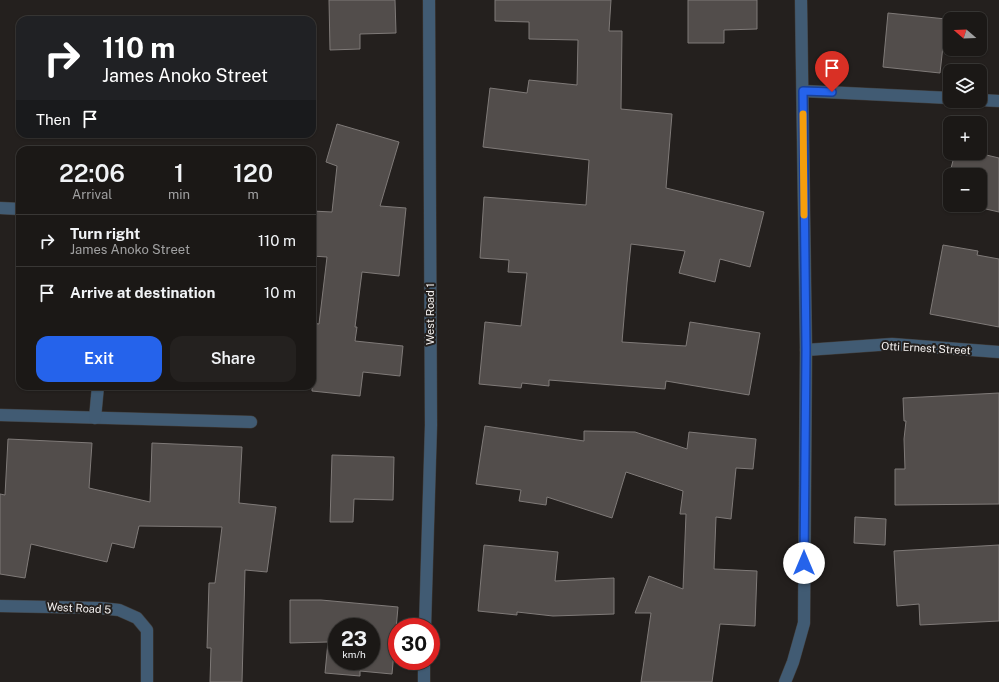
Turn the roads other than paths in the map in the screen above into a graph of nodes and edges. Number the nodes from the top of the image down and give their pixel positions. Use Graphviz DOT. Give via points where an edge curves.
graph roads {
  1 [pos="429,0"];
  2 [pos="801,0"];
  3 [pos="803,91"];
  4 [pos="943,98"];
  5 [pos="987,100"];
  6 [pos="999,101"];
  7 [pos="0,208"];
  8 [pos="16,209"];
  9 [pos="806,350"];
  10 [pos="999,352"];
  11 [pos="98,390"];
  12 [pos="0,415"];
  13 [pos="95,418"];
  14 [pos="252,422"];
  15 [pos="0,606"];
  16 [pos="425,618"];
  17 [pos="424,670"];
  18 [pos="147,682"];
  19 [pos="424,682"];
  20 [pos="785,682"];
  1 -- 16 [label="street, West Road 1" via="431,425"];
  2 -- 3 [label="street"];
  3 -- 4 [label="street"];
  3 -- 9 [label="street"];
  5 -- 6 [label="street"];
  7 -- 8 [label="street"];
  9 -- 10 [label="street, Otti Ernest Street" via="892,344"];
  9 -- 20 [label="street" via="804,623"];
  11 -- 13 [label="street"];
  12 -- 13 [label="street"];
  13 -- 14 [label="street"];
  15 -- 18 [label="street, West Road 5" via="100,608 119,610 137,618 147,630"];
  17 -- 19 [label="street"];
}
